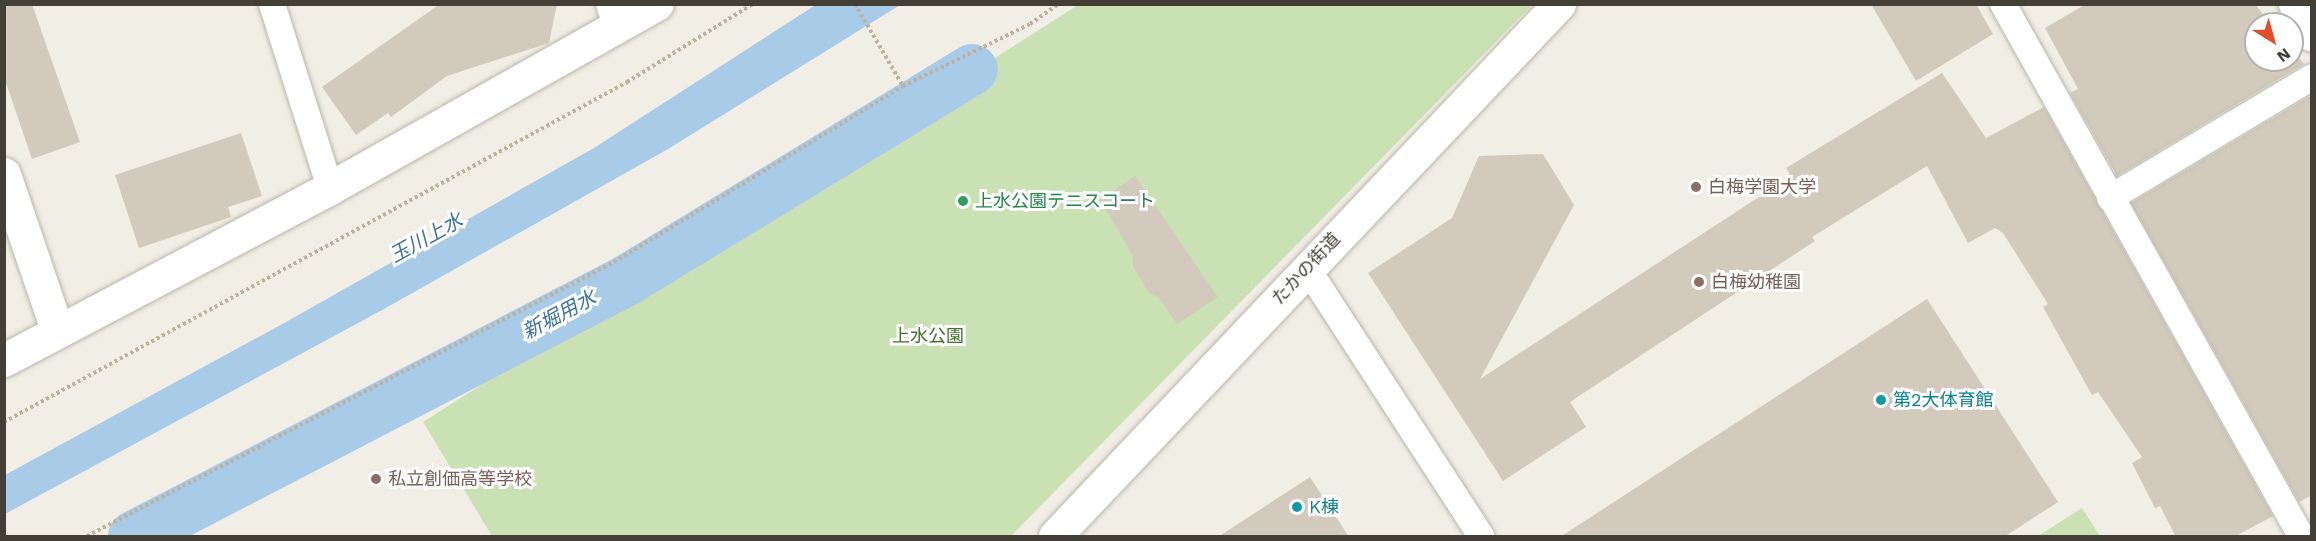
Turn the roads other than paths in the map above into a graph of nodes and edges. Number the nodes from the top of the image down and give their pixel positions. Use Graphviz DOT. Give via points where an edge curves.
graph roads {
  1 [pos="272,4"];
  2 [pos="657,4"];
  3 [pos="1559,4"];
  4 [pos="2003,4"];
  5 [pos="2295,4"];
  6 [pos="613,17"];
  7 [pos="2312,35"];
  8 [pos="2312,76"];
  9 [pos="4,174"];
  10 [pos="330,188"];
  11 [pos="2110,198"];
  12 [pos="1307,267"];
  13 [pos="57,330"];
  14 [pos="4,360"];
  15 [pos="1055,537"];
  16 [pos="1480,537"];
  17 [pos="2301,537"];
  1 -- 10 [label="lane"];
  2 -- 6 [label="street"];
  3 -- 12 [label="street, たかの街道"];
  4 -- 11 [label="lane"];
  5 -- 7 [label="street"];
  6 -- 10 [label="street"];
  8 -- 11 [label="lane"];
  9 -- 13 [label="street"];
  10 -- 13 [label="street"];
  11 -- 17 [label="lane"];
  12 -- 15 [label="street, たかの街道"];
  12 -- 16 [label="lane"];
  13 -- 14 [label="street"];
}
